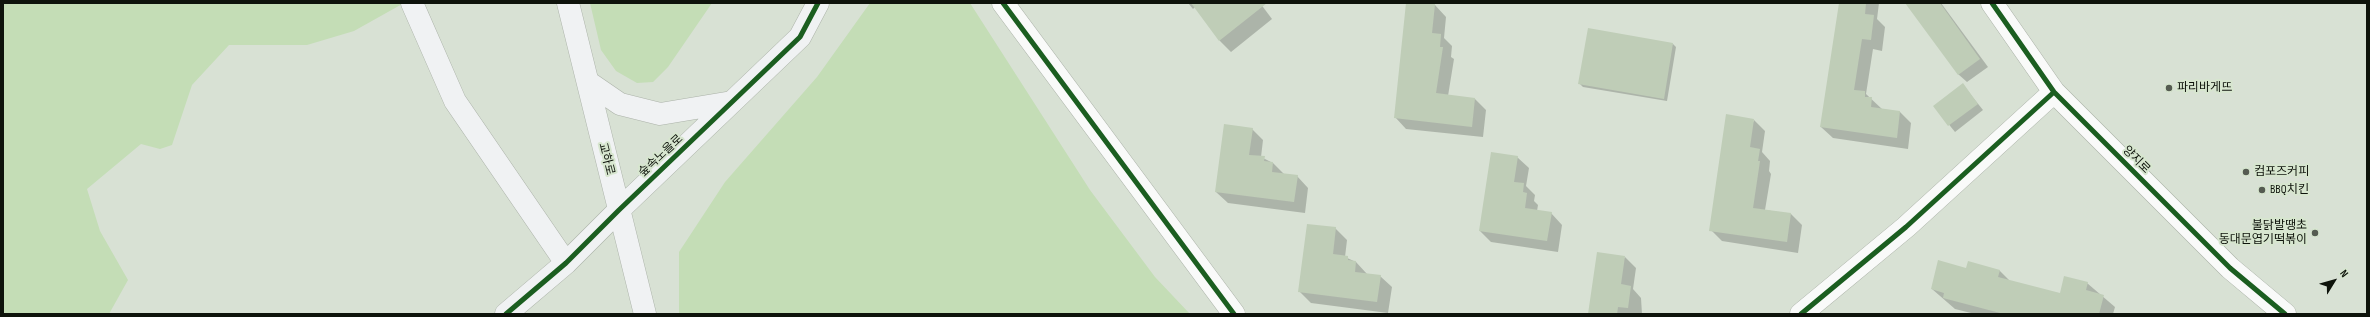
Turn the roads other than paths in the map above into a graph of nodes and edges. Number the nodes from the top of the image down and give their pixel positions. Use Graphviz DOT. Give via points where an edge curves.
graph roads {
  1 [pos="412,3"];
  2 [pos="568,3"];
  3 [pos="818,3"];
  4 [pos="1003,3"];
  5 [pos="1992,3"];
  6 [pos="588,82"];
  7 [pos="2054,92"];
  8 [pos="732,102"];
  9 [pos="619,210"];
  10 [pos="566,263"];
  11 [pos="506,314"];
  12 [pos="645,314"];
  13 [pos="1234,314"];
  14 [pos="1801,314"];
  15 [pos="2284,314"];
  1 -- 10 [label="street" via="455,100"];
  2 -- 6 [label="street, 교하로"];
  3 -- 8 [label="street, 숲속노을로" via="800,37"];
  4 -- 13 [label="street"];
  5 -- 7 [label="street, 양지로"];
  6 -- 8 [label="street" via="620,104 660,114"];
  6 -- 9 [label="street, 교하로"];
  7 -- 14 [label="street" via="1906,227"];
  7 -- 15 [label="street, 양지로" via="2230,268"];
  8 -- 9 [label="street, 숲속노을로"];
  9 -- 10 [label="street, 숲속노을로"];
  9 -- 12 [label="street, 교하로"];
  10 -- 11 [label="street, 숲속노을로"];
}
